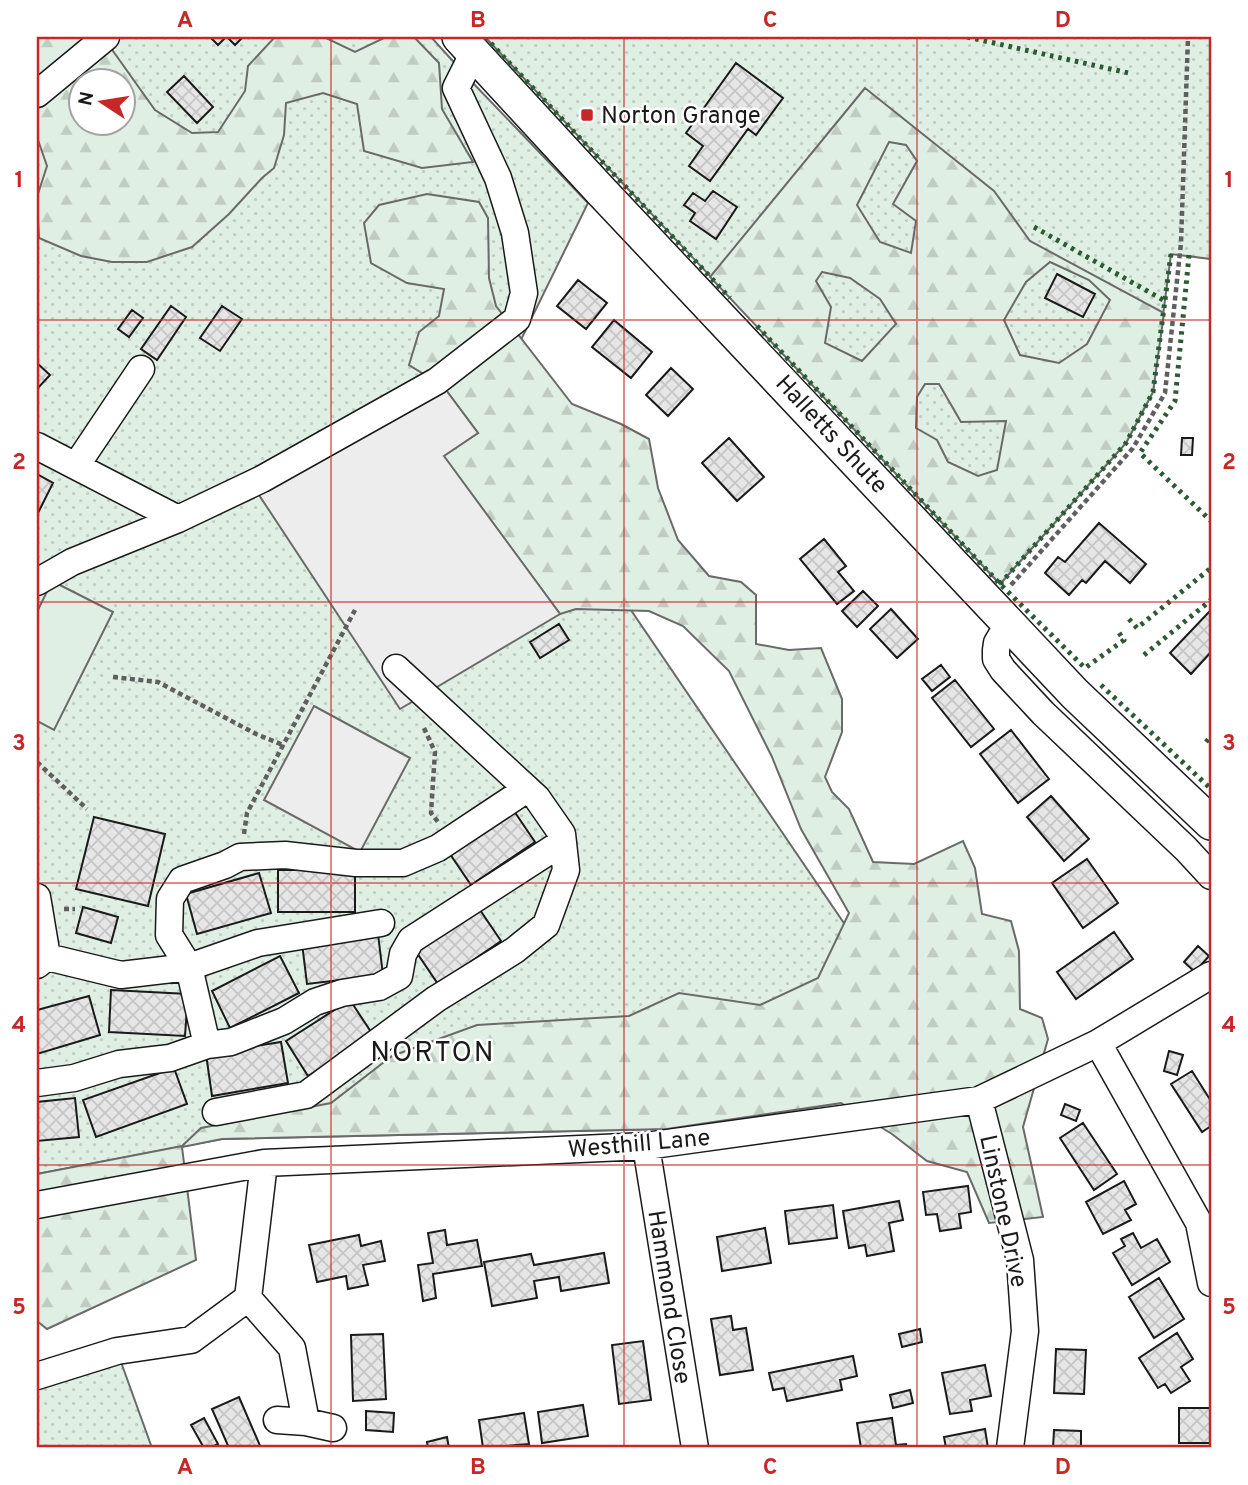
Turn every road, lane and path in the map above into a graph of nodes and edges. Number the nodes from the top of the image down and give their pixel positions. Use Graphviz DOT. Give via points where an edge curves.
graph roads {
  1 [pos="106,37"];
  2 [pos="1188,37"];
  3 [pos="467,44"];
  4 [pos="37,94"];
  5 [pos="141,369"];
  6 [pos="37,446"];
  7 [pos="76,467"];
  8 [pos="178,519"];
  9 [pos="37,582"];
  10 [pos="355,610"];
  11 [pos="1001,614"];
  12 [pos="396,668"];
  13 [pos="113,677"];
  14 [pos="418,716"];
  15 [pos="283,745"];
  16 [pos="37,762"];
  17 [pos="527,789"];
  18 [pos="87,809"];
  19 [pos="1211,823"];
  20 [pos="453,838"];
  21 [pos="563,842"];
  22 [pos="240,857"];
  23 [pos="1211,876"];
  24 [pos="37,897"];
  25 [pos="381,923"];
  26 [pos="42,961"];
  27 [pos="189,967"];
  28 [pos="1211,975"];
  29 [pos="1098,1043"];
  30 [pos="207,1045"];
  31 [pos="37,1083"];
  32 [pos="979,1100"];
  33 [pos="216,1112"];
  34 [pos="646,1146"];
  35 [pos="264,1163"];
  36 [pos="37,1205"];
  37 [pos="1211,1283"];
  38 [pos="248,1298"];
  39 [pos="37,1376"];
  40 [pos="277,1420"];
  41 [pos="306,1422"];
  42 [pos="333,1428"];
  43 [pos="695,1448"];
  44 [pos="1010,1448"];
  1 -- 4 [label="street"];
  2 -- 11 [label="path" via="1181,243 1165,393 1133,448"];
  3 -- 8 [label="street" via="456,88 498,178 515,233 524,293 517,320 426,388 262,479"];
  3 -- 11 [label="main road, Halletts Shute"];
  5 -- 7 [label="street"];
  6 -- 7 [label="street"];
  7 -- 8 [label="street"];
  8 -- 9 [label="street" via="72,562"];
  10 -- 15 [label="path"];
  11 -- 19 [label="main road, Halletts Shute" via="1075,694"];
  11 -- 23 [label="street" via="996,659 1003,670"];
  12 -- 17 [label="street"];
  13 -- 15 [label="path" via="158,682"];
  14 -- 20 [label="path" via="435,752 431,813"];
  15 -- 22 [label="path" via="247,813"];
  16 -- 18 [label="path"];
  17 -- 20 [label="street"];
  17 -- 21 [label="street" via="562,834"];
  20 -- 22 [label="street" via="403,863 285,855"];
  21 -- 30 [label="street" via="411,940 403,954 400,976 379,987 315,1002 284,1021 230,1042"];
  21 -- 33 [label="street" via="566,870 546,925 515,950 436,999 306,1095"];
  22 -- 27 [label="street" via="182,880 170,899 169,935"];
  24 -- 26 [label="street"];
  25 -- 27 [label="street" via="258,943"];
  26 -- 27 [label="street" via="121,975"];
  27 -- 30 [label="street"];
  28 -- 29 [label="street, Westhill Lane"];
  29 -- 32 [label="street, Westhill Lane"];
  29 -- 37 [label="street" via="1199,1223"];
  30 -- 31 [label="street" via="170,1058"];
  32 -- 34 [label="street, Westhill Lane"];
  32 -- 44 [label="street, Linstone Drive" via="1020,1260 1026,1331"];
  34 -- 35 [label="street, Westhill Lane"];
  34 -- 43 [label="street, Hammond Close"];
  35 -- 36 [label="street, Westhill Lane"];
  35 -- 38 [label="street"];
  38 -- 39 [label="street" via="191,1340 117,1351"];
  38 -- 41 [label="street" via="292,1348"];
  40 -- 41 [label="street"];
  41 -- 42 [label="street"];
}
